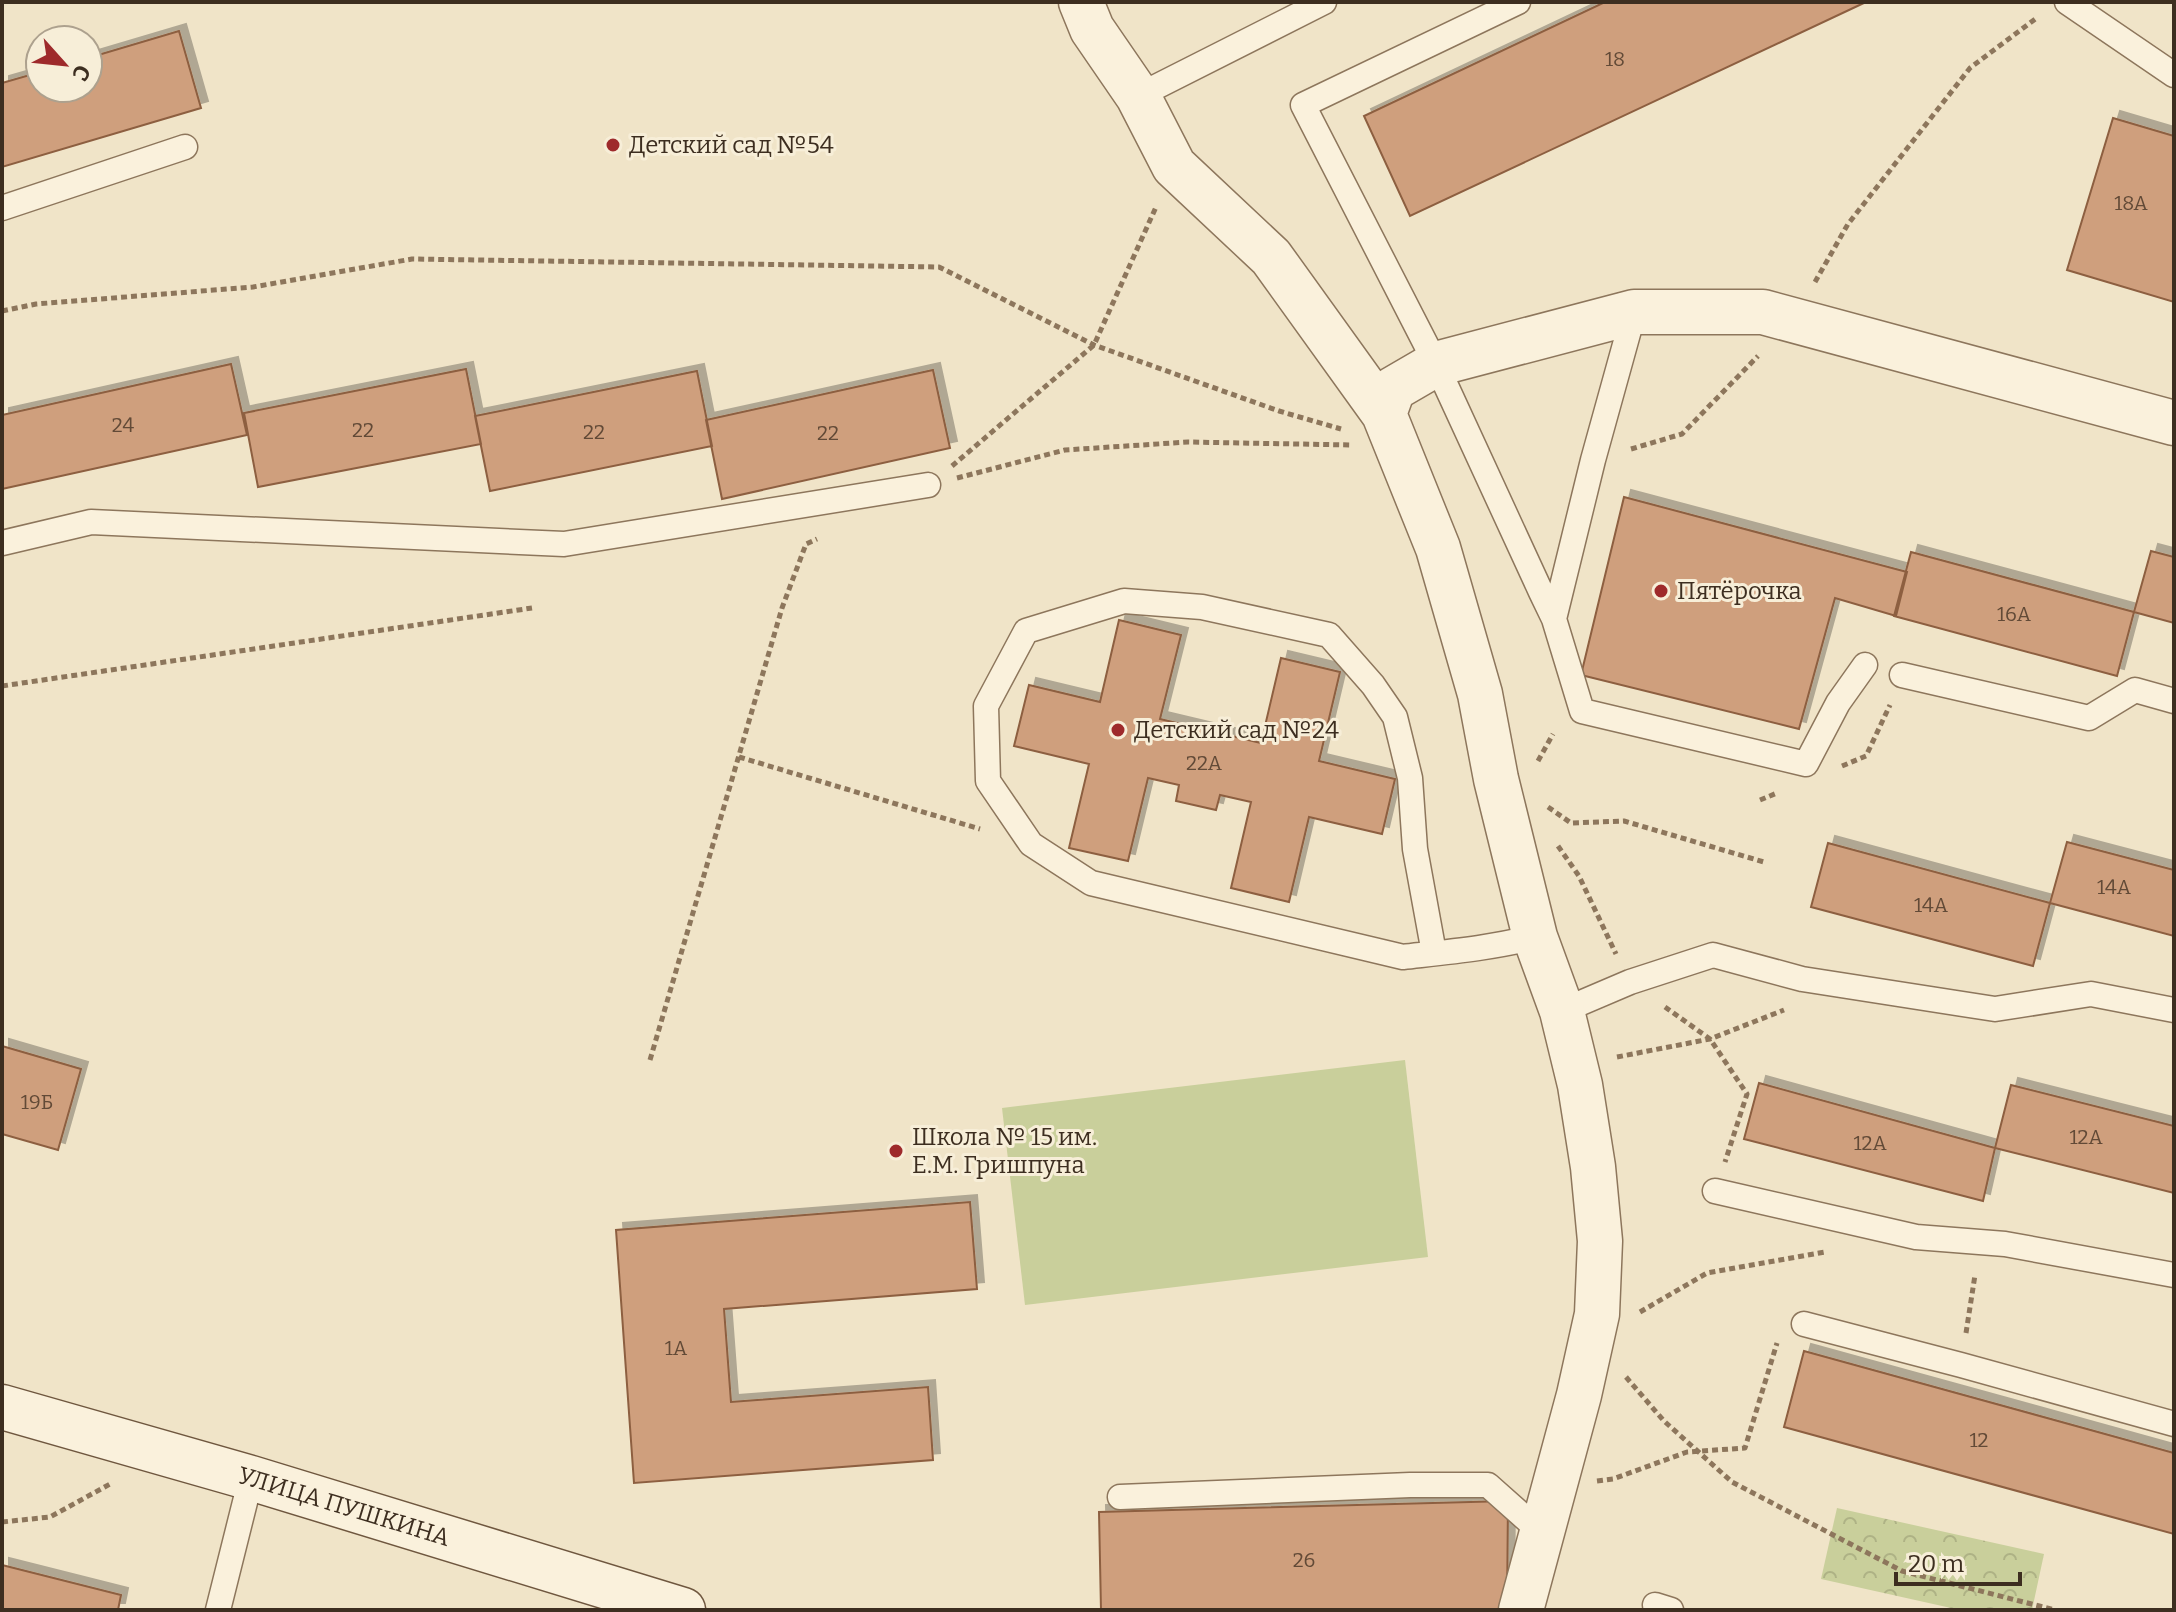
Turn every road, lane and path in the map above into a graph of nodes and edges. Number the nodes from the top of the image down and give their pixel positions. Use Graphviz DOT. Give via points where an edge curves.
graph roads {
  1 [pos="1081,2"];
  2 [pos="1324,2"];
  3 [pos="1518,2"];
  4 [pos="2057,7"];
  5 [pos="2174,75"];
  6 [pos="1138,96"];
  7 [pos="185,147"];
  8 [pos="1174,166"];
  9 [pos="2,208"];
  10 [pos="2,311"];
  11 [pos="1634,312"];
  12 [pos="1793,320"];
  13 [pos="1094,345"];
  14 [pos="1436,364"];
  15 [pos="2174,423"];
  16 [pos="1390,429"];
  17 [pos="1593,460"];
  18 [pos="928,485"];
  19 [pos="820,538"];
  20 [pos="2,543"];
  21 [pos="532,608"];
  22 [pos="1554,619"];
  23 [pos="1865,665"];
  24 [pos="1902,675"];
  25 [pos="2,686"];
  26 [pos="2174,701"];
  27 [pos="1553,734"];
  28 [pos="1866,756"];
  29 [pos="739,757"];
  30 [pos="1535,766"];
  31 [pos="1539,801"];
  32 [pos="1031,844"];
  33 [pos="1764,862"];
  34 [pos="1535,937"];
  35 [pos="1434,953"];
  36 [pos="1845,986"];
  37 [pos="2174,1010"];
  38 [pos="1562,1011"];
  39 [pos="1616,1058"];
  40 [pos="650,1060"];
  41 [pos="1715,1191"];
  42 [pos="1826,1252"];
  43 [pos="2174,1275"];
  44 [pos="1970,1297"];
  45 [pos="1631,1317"];
  46 [pos="1804,1324"];
  47 [pos="1965,1341"];
  48 [pos="1623,1373"];
  49 [pos="2,1407"];
  50 [pos="2174,1424"];
  51 [pos="1698,1451"];
  52 [pos="251,1478"];
  53 [pos="1553,1489"];
  54 [pos="1120,1497"];
  55 [pos="1543,1534"];
  56 [pos="218,1610"];
  57 [pos="683,1610"];
  58 [pos="1521,1610"];
  59 [pos="2055,1610"];
  1 -- 6 [label="street" via="1092,29"];
  2 -- 6 [label="lane"];
  3 -- 14 [label="lane" via="1303,105"];
  4 -- 5 [label="lane"];
  4 -- 12 [label="path" via="1970,68 1848,224"];
  6 -- 8 [label="street"];
  7 -- 9 [label="lane"];
  8 -- 13 [label="path"];
  8 -- 16 [label="street" via="1271,257"];
  10 -- 13 [label="path" via="253,287 412,259 939,267"];
  11 -- 12 [label="street" via="1763,312"];
  11 -- 14 [label="street"];
  11 -- 17 [label="lane"];
  12 -- 15 [label="street"];
  12 -- 17 [label="path" via="1682,434"];
  13 -- 16 [label="path" via="1279,411"];
  13 -- 18 [label="path"];
  14 -- 16 [label="street" via="1393,389"];
  14 -- 22 [label="lane"];
  16 -- 18 [label="path" via="1065,450"];
  16 -- 34 [label="street" via="1438,548 1480,694"];
  17 -- 22 [label="lane"];
  18 -- 20 [label="lane" via="564,544 91,522"];
  19 -- 29 [label="path" via="806,544 782,608"];
  21 -- 25 [label="path"];
  22 -- 23 [label="lane" via="1582,711 1806,764"];
  24 -- 26 [label="lane" via="2089,718 2135,690"];
  24 -- 28 [label="path"];
  27 -- 30 [label="path"];
  29 -- 32 [label="path"];
  29 -- 40 [label="path"];
  31 -- 33 [label="path" via="1571,823 1624,821"];
  32 -- 35 [label="lane" via="1091,883 1403,957"];
  32 -- 35 [label="lane" via="988,781 986,706 1026,631 1124,601 1202,607 1329,635 1395,717 1410,778 1415,849"];
  34 -- 35 [label="lane"];
  34 -- 38 [label="street"];
  36 -- 37 [label="lane" via="1995,1009 2091,994"];
  36 -- 38 [label="lane" via="1713,955"];
  36 -- 39 [label="path" via="1710,1039"];
  38 -- 53 [label="street" via="1580,1085 1600,1241 1597,1314"];
  41 -- 43 [label="lane" via="1916,1237 2005,1244"];
  42 -- 45 [label="path" via="1707,1273"];
  44 -- 47 [label="path"];
  46 -- 50 [label="lane"];
  46 -- 51 [label="path" via="1780,1332 1745,1448"];
  48 -- 51 [label="path"];
  49 -- 52 [label="street, УЛИЦА ПУШКИНА"];
  51 -- 53 [label="path" via="1613,1479"];
  51 -- 59 [label="path" via="1732,1482 1902,1571"];
  52 -- 56 [label="lane"];
  52 -- 57 [label="street, УЛИЦА ПУШКИНА"];
  53 -- 55 [label="street"];
  54 -- 55 [label="lane" via="1488,1485"];
  55 -- 58 [label="street"];
}
